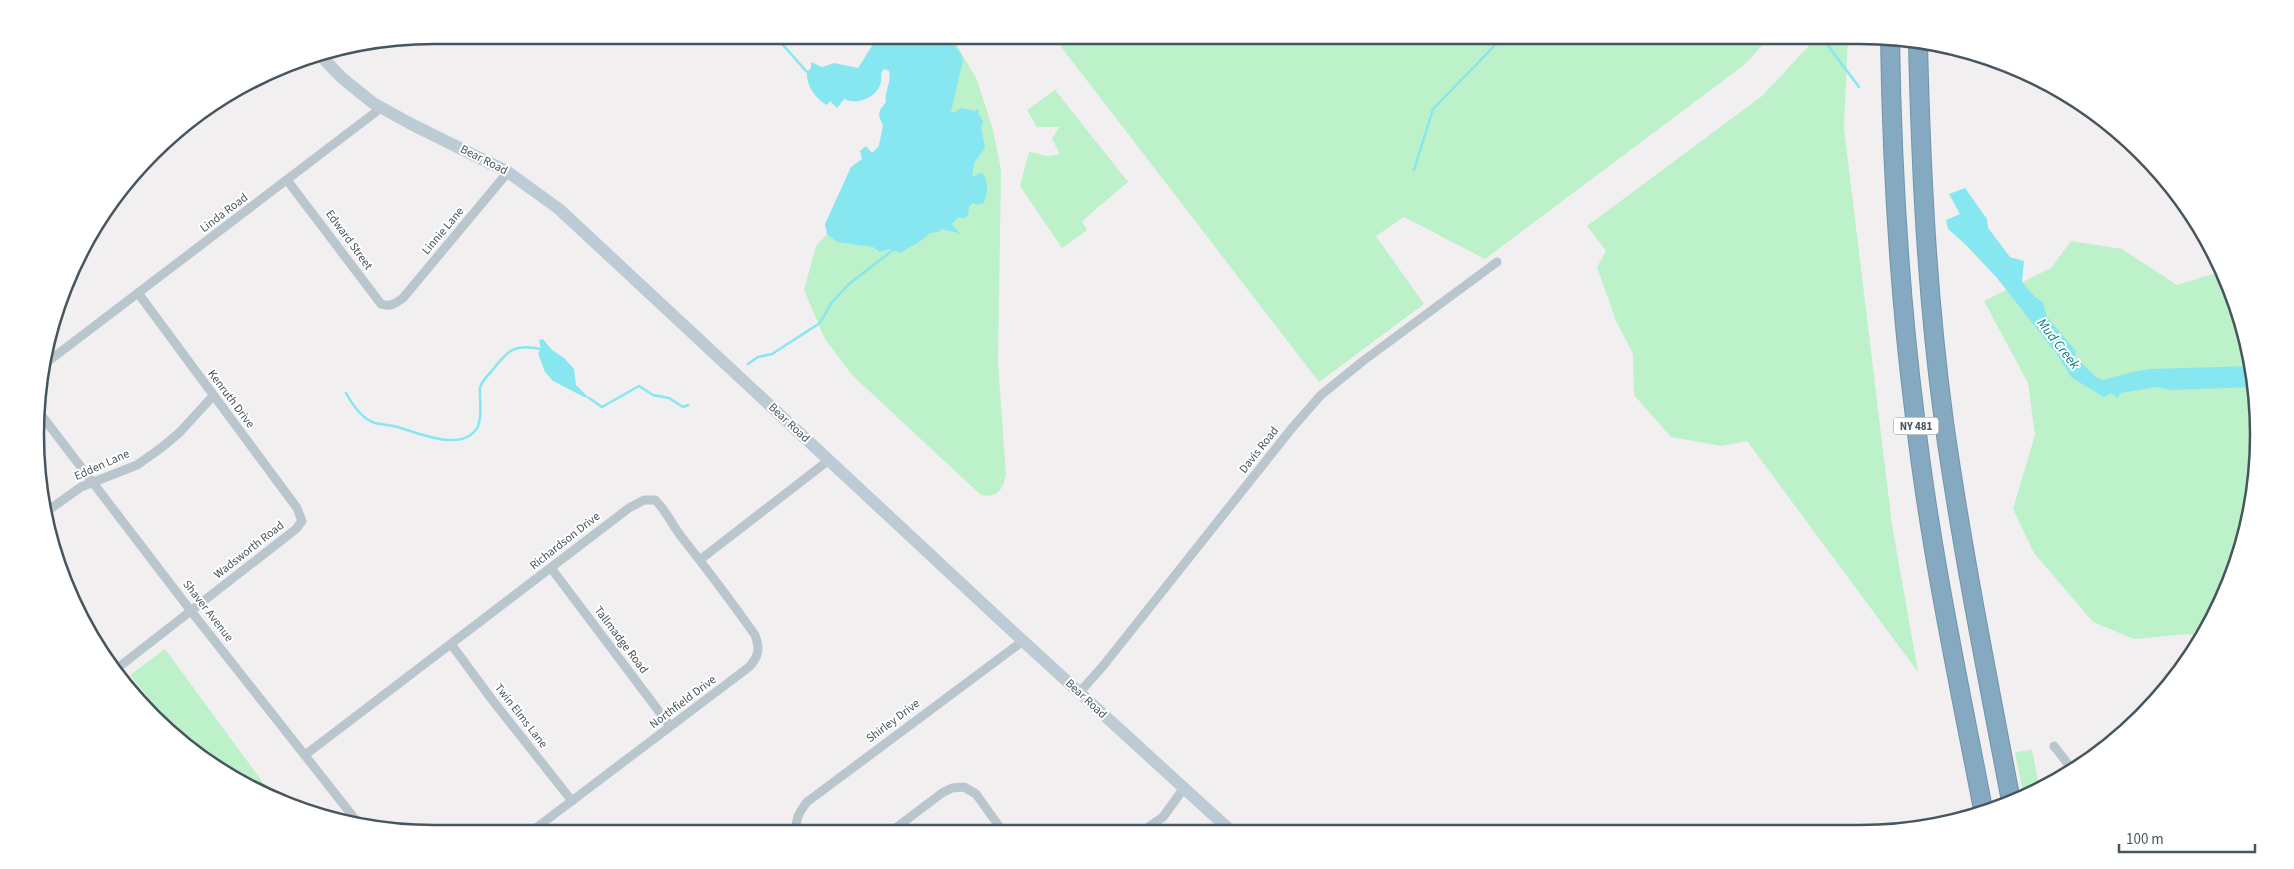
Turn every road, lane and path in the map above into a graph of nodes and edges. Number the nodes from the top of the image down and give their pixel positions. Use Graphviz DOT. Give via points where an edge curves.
graph roads {
  1 [pos="1890,45"];
  2 [pos="1918,48"];
  3 [pos="324,60"];
  4 [pos="381,108"];
  5 [pos="508,172"];
  6 [pos="287,180"];
  7 [pos="1497,262"];
  8 [pos="138,293"];
  9 [pos="395,304"];
  10 [pos="51,359"];
  11 [pos="213,396"];
  12 [pos="45,419"];
  13 [pos="829,460"];
  14 [pos="93,482"];
  15 [pos="51,508"];
  16 [pos="302,521"];
  17 [pos="701,559"];
  18 [pos="551,568"];
  19 [pos="191,611"];
  20 [pos="1022,641"];
  21 [pos="451,644"];
  22 [pos="120,666"];
  23 [pos="1079,693"];
  24 [pos="670,726"];
  25 [pos="2054,746"];
  26 [pos="306,755"];
  27 [pos="2068,764"];
  28 [pos="1184,788"];
  29 [pos="2010,795"];
  30 [pos="572,801"];
  31 [pos="1982,806"];
  32 [pos="354,817"];
  33 [pos="540,825"];
  34 [pos="795,825"];
  35 [pos="900,825"];
  36 [pos="998,825"];
  37 [pos="1151,825"];
  38 [pos="1224,825"];
  1 -- 31 [label="highway, NY 481" via="1893,182 1915,419 1941,591"];
  2 -- 29 [label="highway, NY 481" via="1926,242 1944,421 1972,597"];
  3 -- 4 [label="main road, Bear Road" via="342,78"];
  4 -- 5 [label="main road, Bear Road"];
  4 -- 6 [label="street, Linda Road"];
  5 -- 9 [label="street, Linnie Lane"];
  5 -- 13 [label="main road, Bear Road" via="559,209 594,240"];
  6 -- 8 [label="street, Linda Road"];
  6 -- 9 [label="street, Edward Street" via="380,304"];
  7 -- 23 [label="street, Davis Road" via="1321,395"];
  8 -- 10 [label="street, Linda Road"];
  8 -- 11 [label="street, Kenruth Drive"];
  11 -- 14 [label="street, Edden Lane" via="161,448 136,465"];
  11 -- 16 [label="street, Kenruth Drive" via="297,508"];
  12 -- 14 [label="street, Shaver Avenue"];
  13 -- 17 [label="street"];
  13 -- 20 [label="main road, Bear Road"];
  14 -- 15 [label="street, Edden Lane" via="81,486"];
  14 -- 19 [label="street, Shaver Avenue"];
  16 -- 19 [label="street, Wadsworth Road" via="296,530"];
  17 -- 18 [label="street, Richardson Drive" via="679,533 665,509 655,500 644,500"];
  17 -- 24 [label="street, Northfield Drive" via="755,635 759,647 756,659 749,667"];
  18 -- 21 [label="street, Richardson Drive"];
  18 -- 24 [label="street, Tallmadge Road"];
  19 -- 22 [label="street, Wadsworth Road"];
  19 -- 26 [label="street, Shaver Avenue"];
  20 -- 23 [label="main road, Bear Road"];
  20 -- 34 [label="street, Shirley Drive" via="807,802 798,812"];
  21 -- 26 [label="street, Richardson Drive"];
  21 -- 30 [label="street, Twin Elms Lane"];
  23 -- 28 [label="main road, Bear Road"];
  24 -- 30 [label="street, Northfield Drive"];
  25 -- 27 [label="street"];
  26 -- 32 [label="street, Shaver Avenue"];
  28 -- 37 [label="street" via="1163,817"];
  28 -- 38 [label="main road, Bear Road"];
  30 -- 33 [label="street, Northfield Drive"];
  35 -- 36 [label="street" via="942,793 964,787 976,794"];
}
